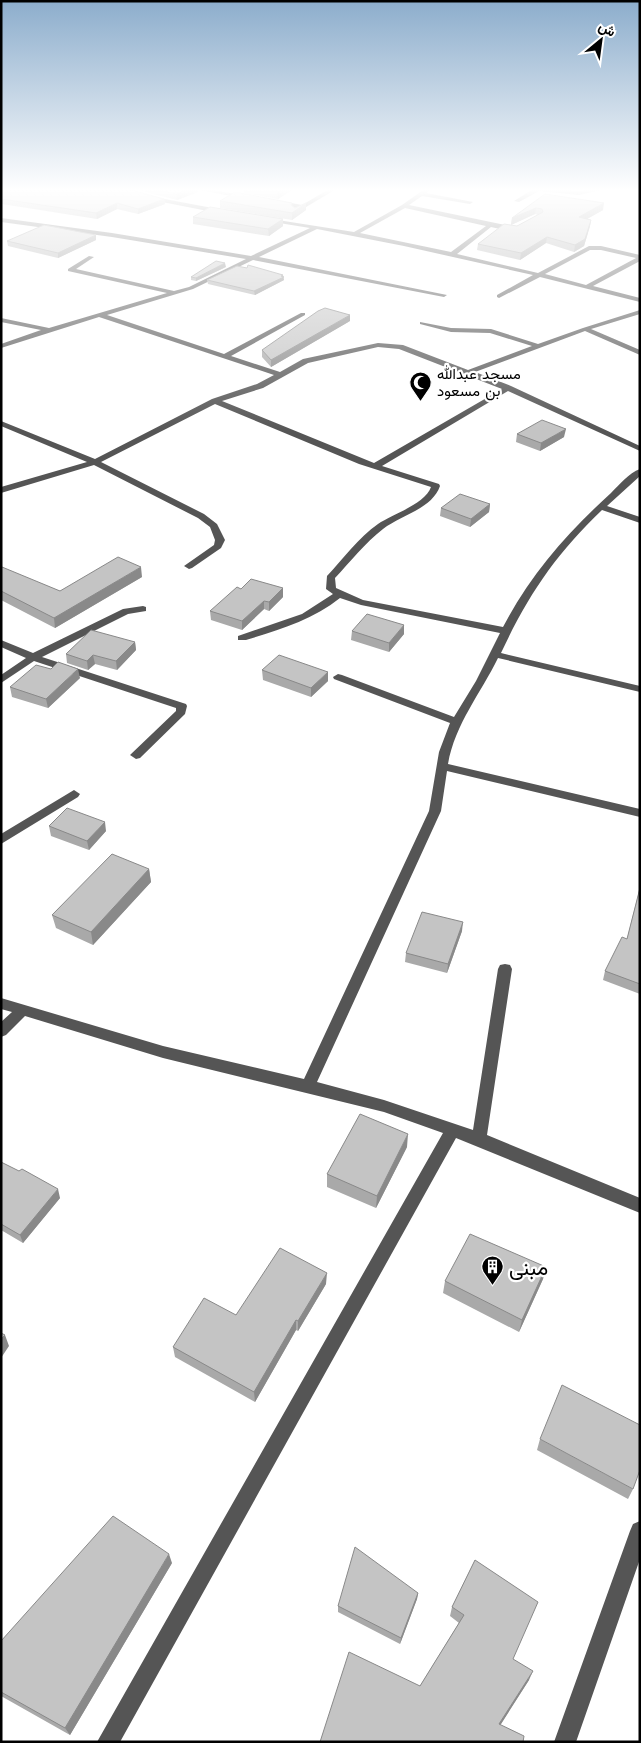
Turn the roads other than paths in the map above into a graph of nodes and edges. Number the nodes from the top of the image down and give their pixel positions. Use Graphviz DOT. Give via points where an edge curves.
graph roads {
  1 [pos="71,269"];
  2 [pos="229,269"];
  3 [pos="317,269"];
  4 [pos="516,269"];
  5 [pos="551,269"];
  6 [pos="619,269"];
  7 [pos="541,275"];
  8 [pos="587,287"];
  9 [pos="174,293"];
  10 [pos="444,294"];
  11 [pos="499,296"];
  12 [pos="640,300"];
  13 [pos="640,312"];
  14 [pos="101,314"];
  15 [pos="302,314"];
  16 [pos="1,320"];
  17 [pos="422,323"];
  18 [pos="585,329"];
  19 [pos="49,330"];
  20 [pos="1,346"];
  21 [pos="538,346"];
  22 [pos="640,353"];
  23 [pos="225,356"];
  24 [pos="469,372"];
  25 [pos="281,375"];
  26 [pos="508,388"];
  27 [pos="215,401"];
  28 [pos="1,423"];
  29 [pos="640,450"];
  30 [pos="95,462"];
  31 [pos="375,466"];
  32 [pos="640,471"];
  33 [pos="1,490"];
  34 [pos="601,507"];
  35 [pos="640,520"];
  36 [pos="189,566"];
  37 [pos="339,594"];
  38 [pos="143,609"];
  39 [pos="506,630"];
  40 [pos="242,638"];
  41 [pos="1,643"];
  42 [pos="494,654"];
  43 [pos="33,657"];
  44 [pos="338,677"];
  45 [pos="1,680"];
  46 [pos="640,689"];
  47 [pos="455,722"];
  48 [pos="136,755"];
  49 [pos="443,766"];
  50 [pos="74,794"];
  51 [pos="640,814"];
  52 [pos="1,840"];
  53 [pos="505,969"];
  54 [pos="1,1003"];
  55 [pos="22,1010"];
  56 [pos="1,1031"];
  57 [pos="308,1086"];
  58 [pos="454,1129"];
  59 [pos="479,1139"];
  60 [pos="640,1206"];
  61 [pos="640,1531"];
  62 [pos="108,1742"];
  63 [pos="565,1742"];
  1 -- 9 [label="street"];
  2 -- 9 [label="street"];
  3 -- 10 [label="street"];
  4 -- 7 [label="street"];
  5 -- 7 [label="street"];
  6 -- 8 [label="street"];
  7 -- 8 [label="street"];
  7 -- 11 [label="street"];
  8 -- 12 [label="street"];
  9 -- 14 [label="street"];
  13 -- 18 [label="street"];
  14 -- 19 [label="street"];
  14 -- 23 [label="street"];
  15 -- 23 [label="street"];
  16 -- 19 [label="street"];
  17 -- 21 [label="street" via="451,330 491,331"];
  18 -- 21 [label="street"];
  18 -- 22 [label="street"];
  19 -- 20 [label="street"];
  21 -- 24 [label="street"];
  23 -- 25 [label="street"];
  24 -- 25 [label="street" via="400,347 385,345 321,357"];
  24 -- 26 [label="street"];
  25 -- 27 [label="street" via="260,386"];
  26 -- 29 [label="street"];
  26 -- 31 [label="street"];
  27 -- 30 [label="street"];
  27 -- 31 [label="street"];
  28 -- 30 [label="street"];
  30 -- 33 [label="street"];
  30 -- 36 [label="street" via="201,516 214,526 220,540 218,546"];
  31 -- 37 [label="street" via="430,482 436,490 381,526 334,573 330,578 331,589"];
  32 -- 34 [label="street"];
  34 -- 35 [label="street"];
  34 -- 39 [label="street" via="546,566"];
  37 -- 39 [label="street" via="361,602"];
  37 -- 40 [label="street" via="306,616"];
  38 -- 43 [label="street" via="126,611"];
  39 -- 42 [label="street"];
  41 -- 43 [label="street"];
  42 -- 46 [label="street"];
  42 -- 47 [label="street"];
  43 -- 45 [label="street"];
  43 -- 48 [label="street" via="182,706 181,712"];
  44 -- 47 [label="street"];
  47 -- 49 [label="street"];
  49 -- 51 [label="street"];
  49 -- 57 [label="street" via="435,811"];
  50 -- 52 [label="street"];
  53 -- 59 [label="street"];
  54 -- 55 [label="street"];
  55 -- 56 [label="street"];
  55 -- 57 [label="street" via="163,1052"];
  57 -- 58 [label="street"];
  58 -- 59 [label="street"];
  58 -- 62 [label="street"];
  59 -- 60 [label="street"];
  61 -- 63 [label="street"];
}
